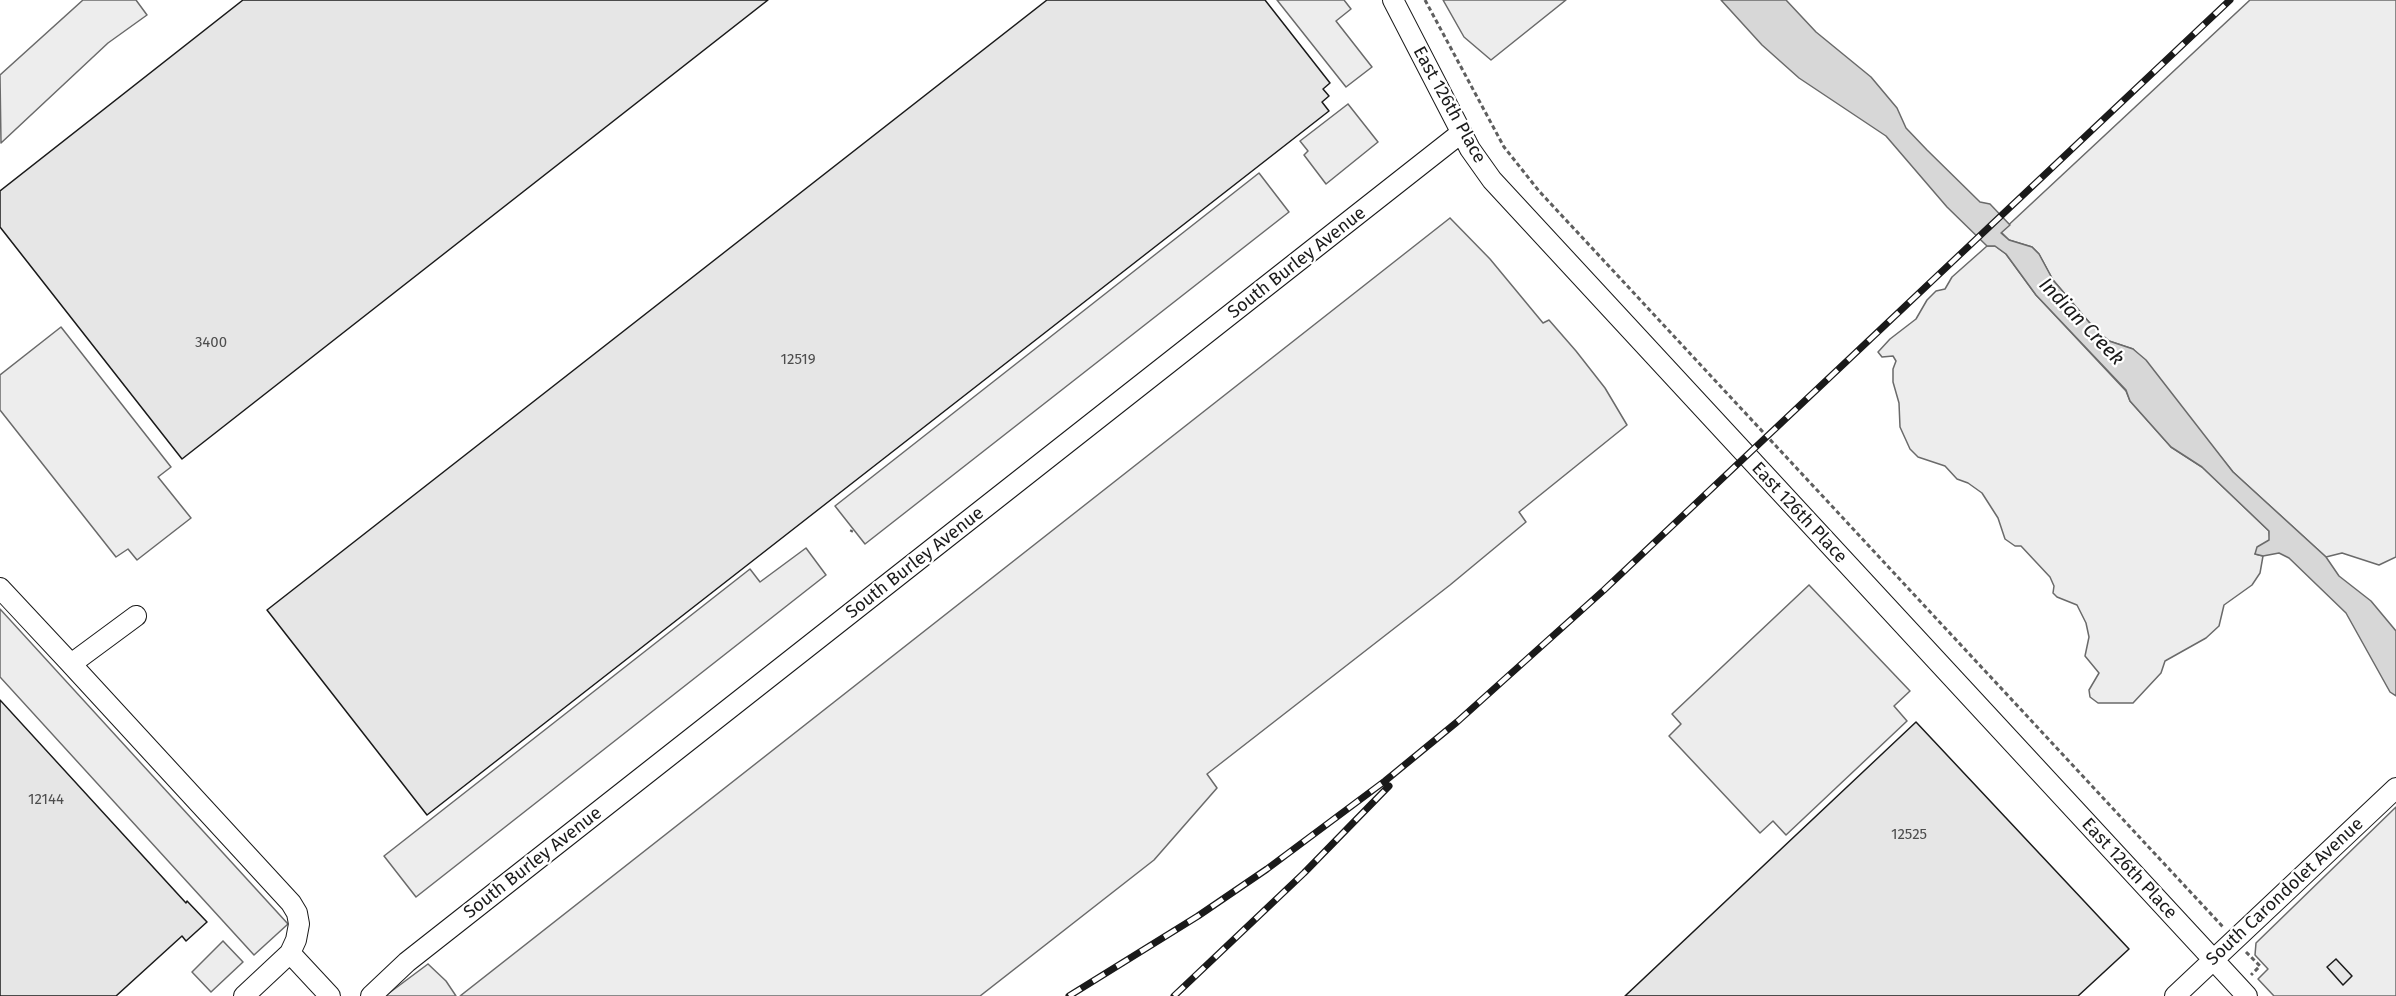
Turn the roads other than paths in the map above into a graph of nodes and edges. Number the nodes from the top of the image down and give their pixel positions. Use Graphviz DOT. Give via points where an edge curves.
graph roads {
  1 [pos="1393,0"];
  2 [pos="1461,133"];
  3 [pos="0,588"];
  4 [pos="136,616"];
  5 [pos="70,664"];
  6 [pos="2396,788"];
  7 [pos="290,953"];
  8 [pos="2214,960"];
  9 [pos="244,996"];
  10 [pos="330,996"];
  11 [pos="370,996"];
  12 [pos="2175,996"];
  13 [pos="2247,996"];
  1 -- 2 [label="street, East 126th Place"];
  2 -- 8 [label="street, East 126th Place" via="1492,180 1526,220"];
  2 -- 11 [label="street, South Burley Avenue" via="407,962"];
  3 -- 5 [label="street"];
  4 -- 5 [label="street"];
  5 -- 7 [label="street" via="291,903 298,924 297,940"];
  6 -- 8 [label="street, South Carondolet Avenue"];
  7 -- 9 [label="street"];
  7 -- 10 [label="street"];
  8 -- 12 [label="street, South Carondolet Avenue"];
  8 -- 13 [label="street, East 126th Place"];
}
